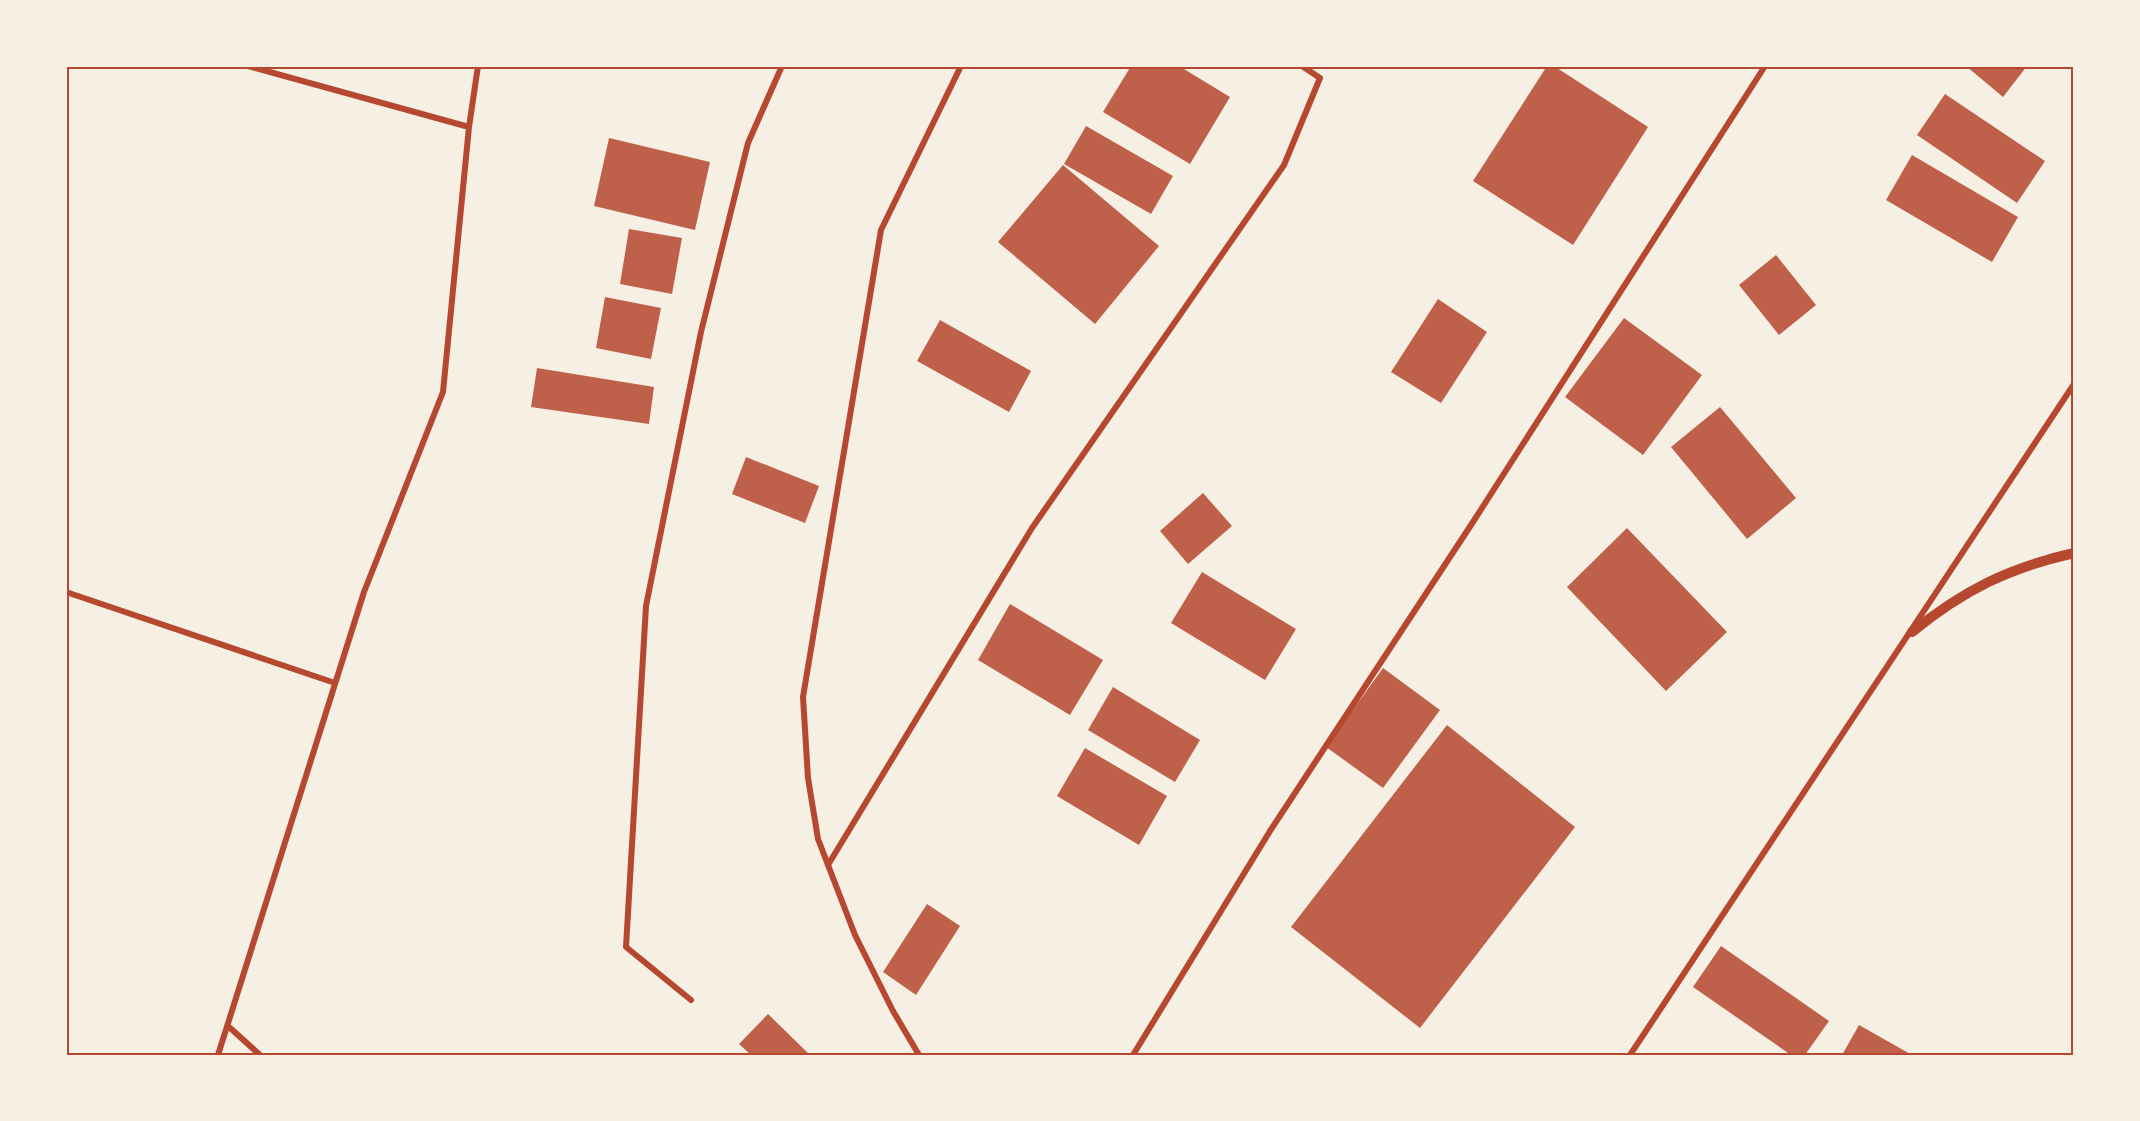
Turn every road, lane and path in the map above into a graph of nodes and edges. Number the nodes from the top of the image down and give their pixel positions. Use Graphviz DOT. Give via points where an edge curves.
graph roads {
  1 [pos="248,66"];
  2 [pos="478,66"];
  3 [pos="783,66"];
  4 [pos="961,66"];
  5 [pos="1302,66"];
  6 [pos="1765,66"];
  7 [pos="469,127"];
  8 [pos="2074,384"];
  9 [pos="2074,553"];
  10 [pos="66,592"];
  11 [pos="1912,632"];
  12 [pos="335,683"];
  13 [pos="828,865"];
  14 [pos="691,1000"];
  15 [pos="228,1026"];
  16 [pos="218,1055"];
  17 [pos="260,1055"];
  18 [pos="919,1055"];
  19 [pos="1133,1055"];
  20 [pos="1630,1055"];
  1 -- 7 [label="street"];
  2 -- 7 [label="street"];
  3 -- 14 [label="street" via="746,154 701,332 646,606 626,947"];
  4 -- 13 [label="street" via="881,230 803,697 808,778 818,839"];
  5 -- 13 [label="street" via="1320,78 1284,165 1032,528"];
  6 -- 19 [label="street" via="1270,831"];
  7 -- 12 [label="street" via="443,392 364,592"];
  8 -- 11 [label="street"];
  9 -- 11 [label="street" via="2033,562 1989,580 1948,603"];
  10 -- 12 [label="street"];
  11 -- 20 [label="street"];
  12 -- 15 [label="street"];
  13 -- 18 [label="street" via="855,934"];
  15 -- 16 [label="street"];
  15 -- 17 [label="street"];
}
